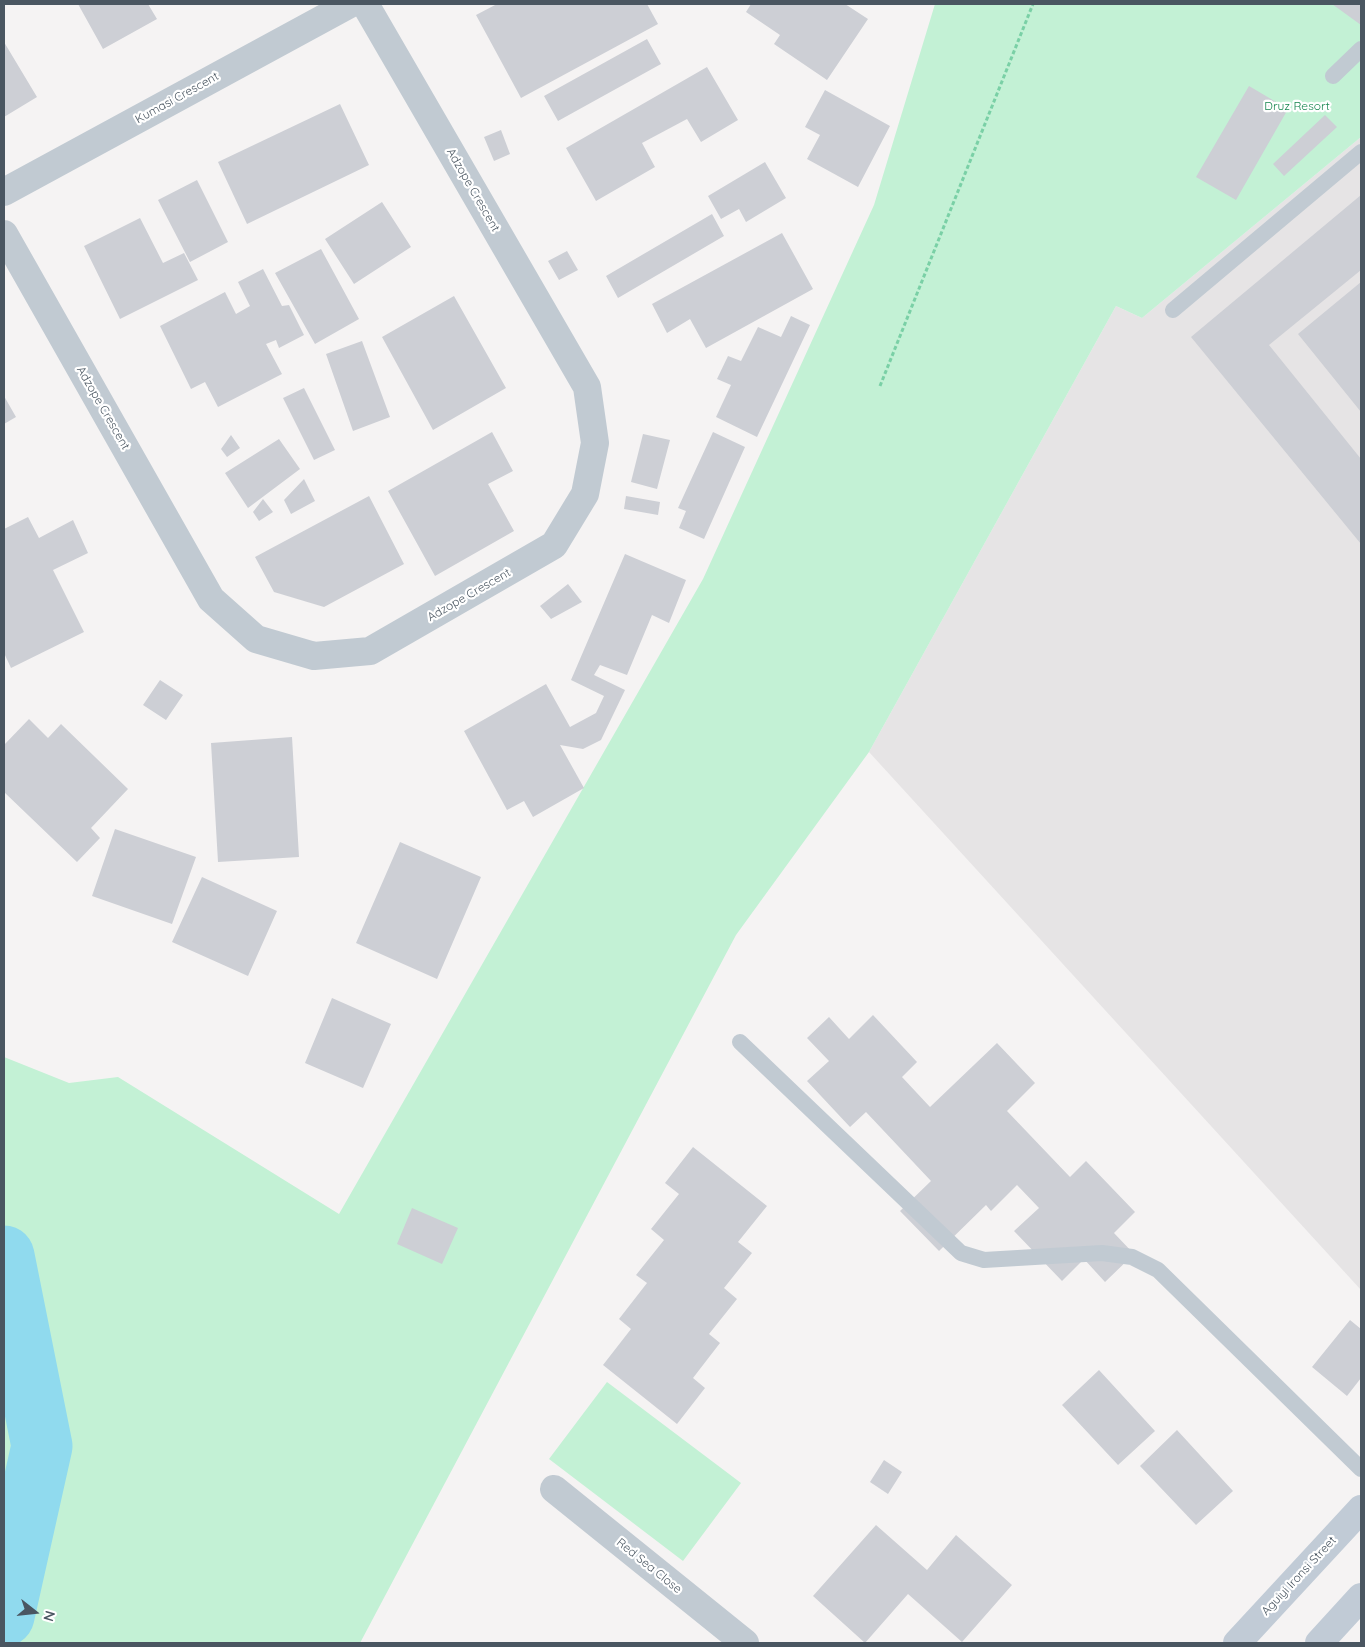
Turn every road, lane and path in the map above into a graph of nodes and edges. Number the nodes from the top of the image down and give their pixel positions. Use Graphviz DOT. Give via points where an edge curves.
graph roads {
  1 [pos="350,4"];
  2 [pos="365,4"];
  3 [pos="1033,4"];
  4 [pos="1361,49"];
  5 [pos="1333,76"];
  6 [pos="1361,152"];
  7 [pos="4,192"];
  8 [pos="4,234"];
  9 [pos="1173,310"];
  10 [pos="880,386"];
  11 [pos="740,1042"];
  12 [pos="1361,1469"];
  13 [pos="554,1489"];
  14 [pos="1361,1510"];
  15 [pos="1361,1597"];
  16 [pos="745,1643"];
  17 [pos="1237,1643"];
  18 [pos="1319,1643"];
  1 -- 7 [label="street, Kumasi Crescent"];
  2 -- 8 [label="street, Adzope Crescent" via="587,387 595,443 585,494 554,546 370,651 314,656 256,639 211,599"];
  3 -- 10 [label="path"];
  4 -- 5 [label="lane"];
  6 -- 9 [label="lane"];
  11 -- 12 [label="lane" via="961,1253 984,1260 1102,1253 1132,1257 1158,1270"];
  13 -- 16 [label="street, Red Sea Close"];
  14 -- 17 [label="main road, Aguiyi Ironsi Street"];
  15 -- 18 [label="main road"];
}
